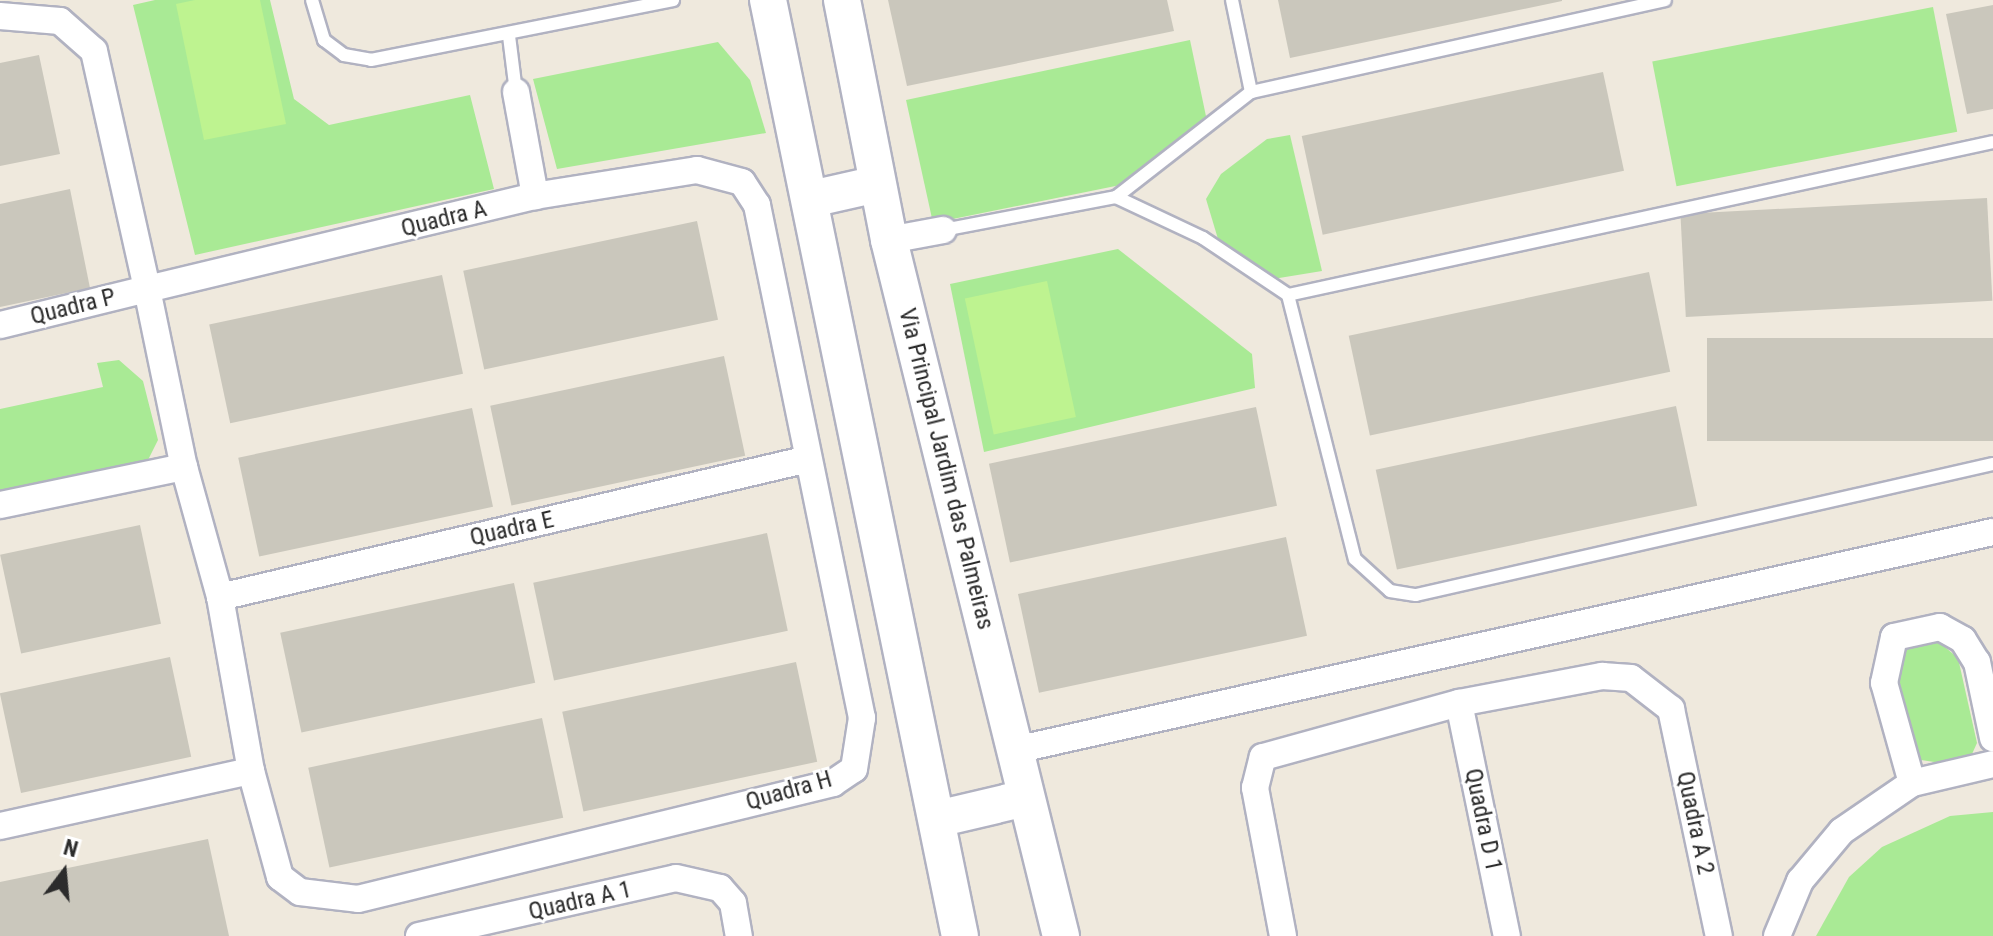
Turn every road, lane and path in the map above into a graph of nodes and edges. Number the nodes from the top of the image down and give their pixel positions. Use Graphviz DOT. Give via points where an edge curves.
graph roads {
  1 [pos="312,0"];
  2 [pos="673,0"];
  3 [pos="768,0"];
  4 [pos="842,0"];
  5 [pos="1232,0"];
  6 [pos="1665,0"];
  7 [pos="0,16"];
  8 [pos="509,36"];
  9 [pos="516,92"];
  10 [pos="1251,92"];
  11 [pos="1993,142"];
  12 [pos="742,182"];
  13 [pos="877,184"];
  14 [pos="535,196"];
  15 [pos="1116,197"];
  16 [pos="811,199"];
  17 [pos="943,230"];
  18 [pos="889,240"];
  19 [pos="147,289"];
  20 [pos="1288,295"];
  21 [pos="0,325"];
  22 [pos="804,460"];
  23 [pos="1993,464"];
  24 [pos="184,467"];
  25 [pos="0,505"];
  26 [pos="1993,532"];
  27 [pos="220,597"];
  28 [pos="1459,703"];
  29 [pos="1993,738"];
  30 [pos="1015,750"];
  31 [pos="1993,764"];
  32 [pos="251,771"];
  33 [pos="1912,783"];
  34 [pos="1026,798"];
  35 [pos="937,819"];
  36 [pos="0,826"];
  37 [pos="514,926"];
  38 [pos="419,936"];
  39 [pos="739,936"];
  40 [pos="960,936"];
  41 [pos="1061,936"];
  42 [pos="1283,936"];
  43 [pos="1507,936"];
  44 [pos="1719,936"];
  45 [pos="1777,936"];
  1 -- 8 [label="lane" via="324,40 344,55 399,57"];
  2 -- 8 [label="lane"];
  3 -- 16 [label="street"];
  4 -- 13 [label="street, Via Principal Jardim das Palmeiras"];
  5 -- 10 [label="lane"];
  6 -- 10 [label="lane"];
  7 -- 19 [label="street" via="60,21 94,51"];
  8 -- 9 [label="lane"];
  9 -- 14 [label="street"];
  10 -- 15 [label="lane"];
  11 -- 20 [label="lane"];
  12 -- 14 [label="street, Quadra A" via="697,170"];
  12 -- 22 [label="street, Quadra H" via="757,205"];
  13 -- 16 [label="street"];
  13 -- 18 [label="street, Via Principal Jardim das Palmeiras"];
  14 -- 19 [label="street, Quadra A"];
  15 -- 17 [label="lane"];
  15 -- 20 [label="lane" via="1203,238"];
  16 -- 35 [label="street"];
  17 -- 18 [label="street"];
  18 -- 30 [label="street, Via Principal Jardim das Palmeiras"];
  19 -- 21 [label="street, Quadra P"];
  19 -- 24 [label="street"];
  20 -- 23 [label="lane" via="1355,559 1390,591 1416,595"];
  22 -- 27 [label="street, Quadra E"];
  22 -- 32 [label="street, Quadra H" via="862,718 854,769 833,783 358,899 300,892 280,877"];
  24 -- 25 [label="street"];
  24 -- 27 [label="street"];
  26 -- 30 [label="street"];
  27 -- 32 [label="street"];
  28 -- 42 [label="street" via="1274,751 1255,769"];
  28 -- 43 [label="street, Quadra D 1"];
  28 -- 44 [label="street, Quadra A 2" via="1602,676 1631,678 1671,709"];
  29 -- 33 [label="street" via="1977,662 1963,640 1940,627 1894,637 1884,683"];
  30 -- 34 [label="street, Via Principal Jardim das Palmeiras"];
  31 -- 33 [label="street"];
  32 -- 36 [label="street"];
  33 -- 45 [label="street" via="1842,831 1800,881"];
  34 -- 35 [label="street"];
  34 -- 41 [label="street, Via Principal Jardim das Palmeiras"];
  35 -- 40 [label="street"];
  37 -- 38 [label="street, Quadra A 1"];
  37 -- 39 [label="street, Quadra A 1" via="676,878 704,879 733,903"];
}
